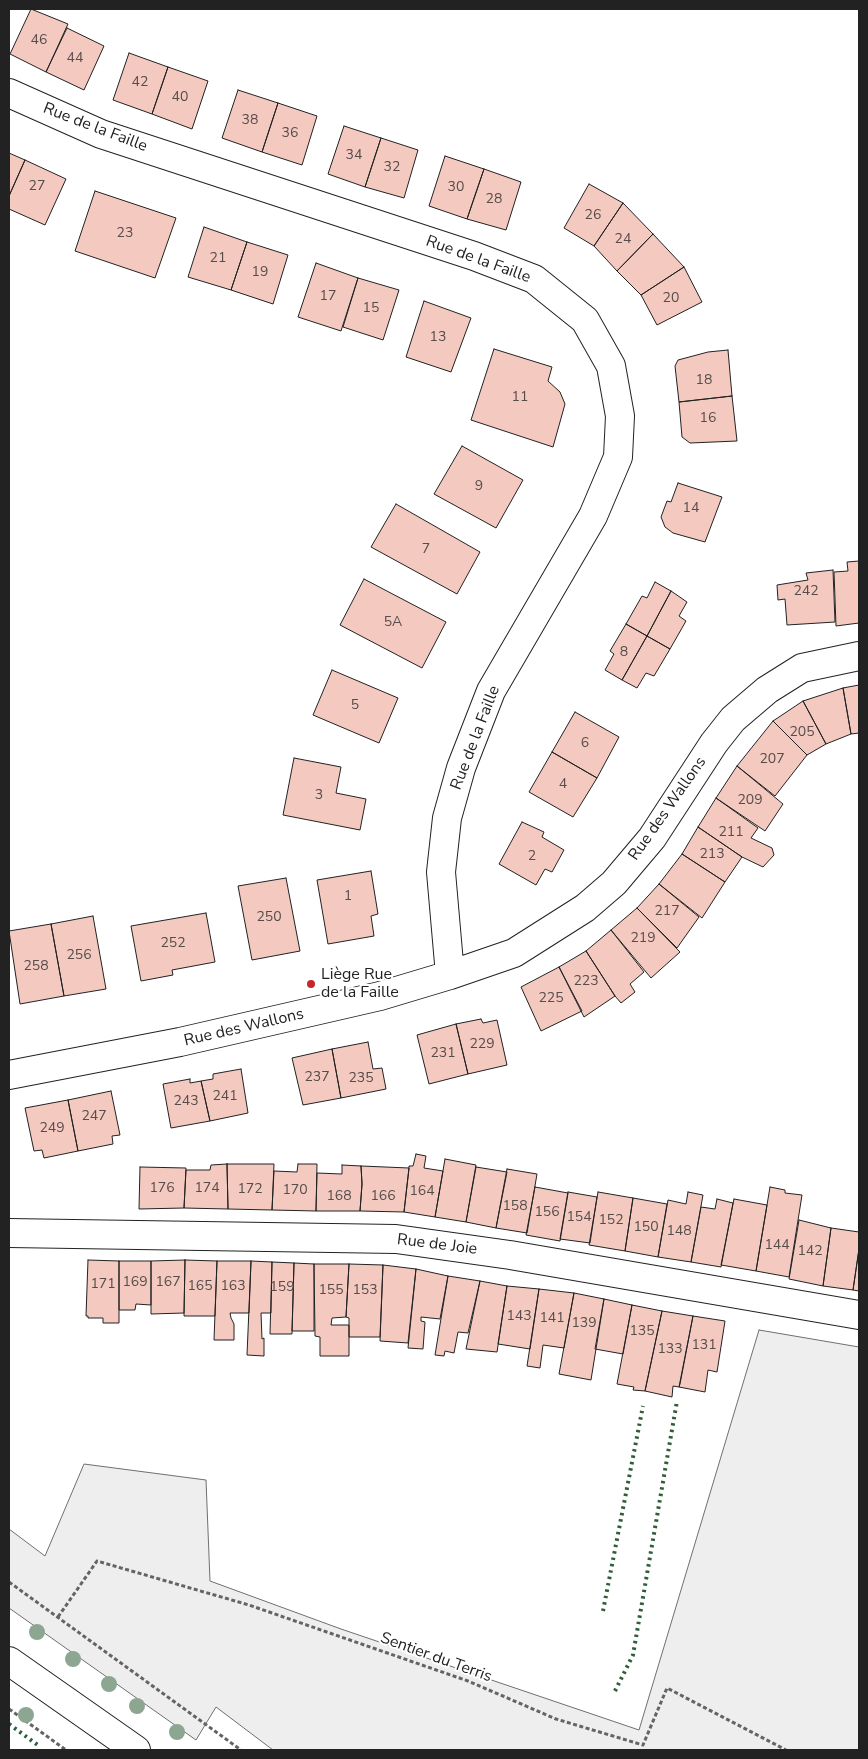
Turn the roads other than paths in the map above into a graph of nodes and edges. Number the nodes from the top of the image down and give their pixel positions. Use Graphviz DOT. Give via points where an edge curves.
graph roads {
  1 [pos="9,93"];
  2 [pos="859,656"];
  3 [pos="450,975"];
  4 [pos="9,1075"];
  5 [pos="9,1233"];
  6 [pos="859,1315"];
  7 [pos="9,1661"];
  8 [pos="136,1750"];
  1 -- 3 [label="street, Rue de la Faille" via="101,134 474,256 534,279 585,320 611,366 620,416 618,457 593,516 491,691 461,768 448,818 441,872"];
  2 -- 3 [label="street, Rue des Wallons" via="802,668 767,690 733,719 652,838 614,883 585,908 514,953"];
  3 -- 4 [label="street, Rue des Wallons" via="380,996 190,1040"];
  5 -- 6 [label="street, Rue de Joie" via="396,1239 510,1255"];
  7 -- 8 [label="street"];
}
